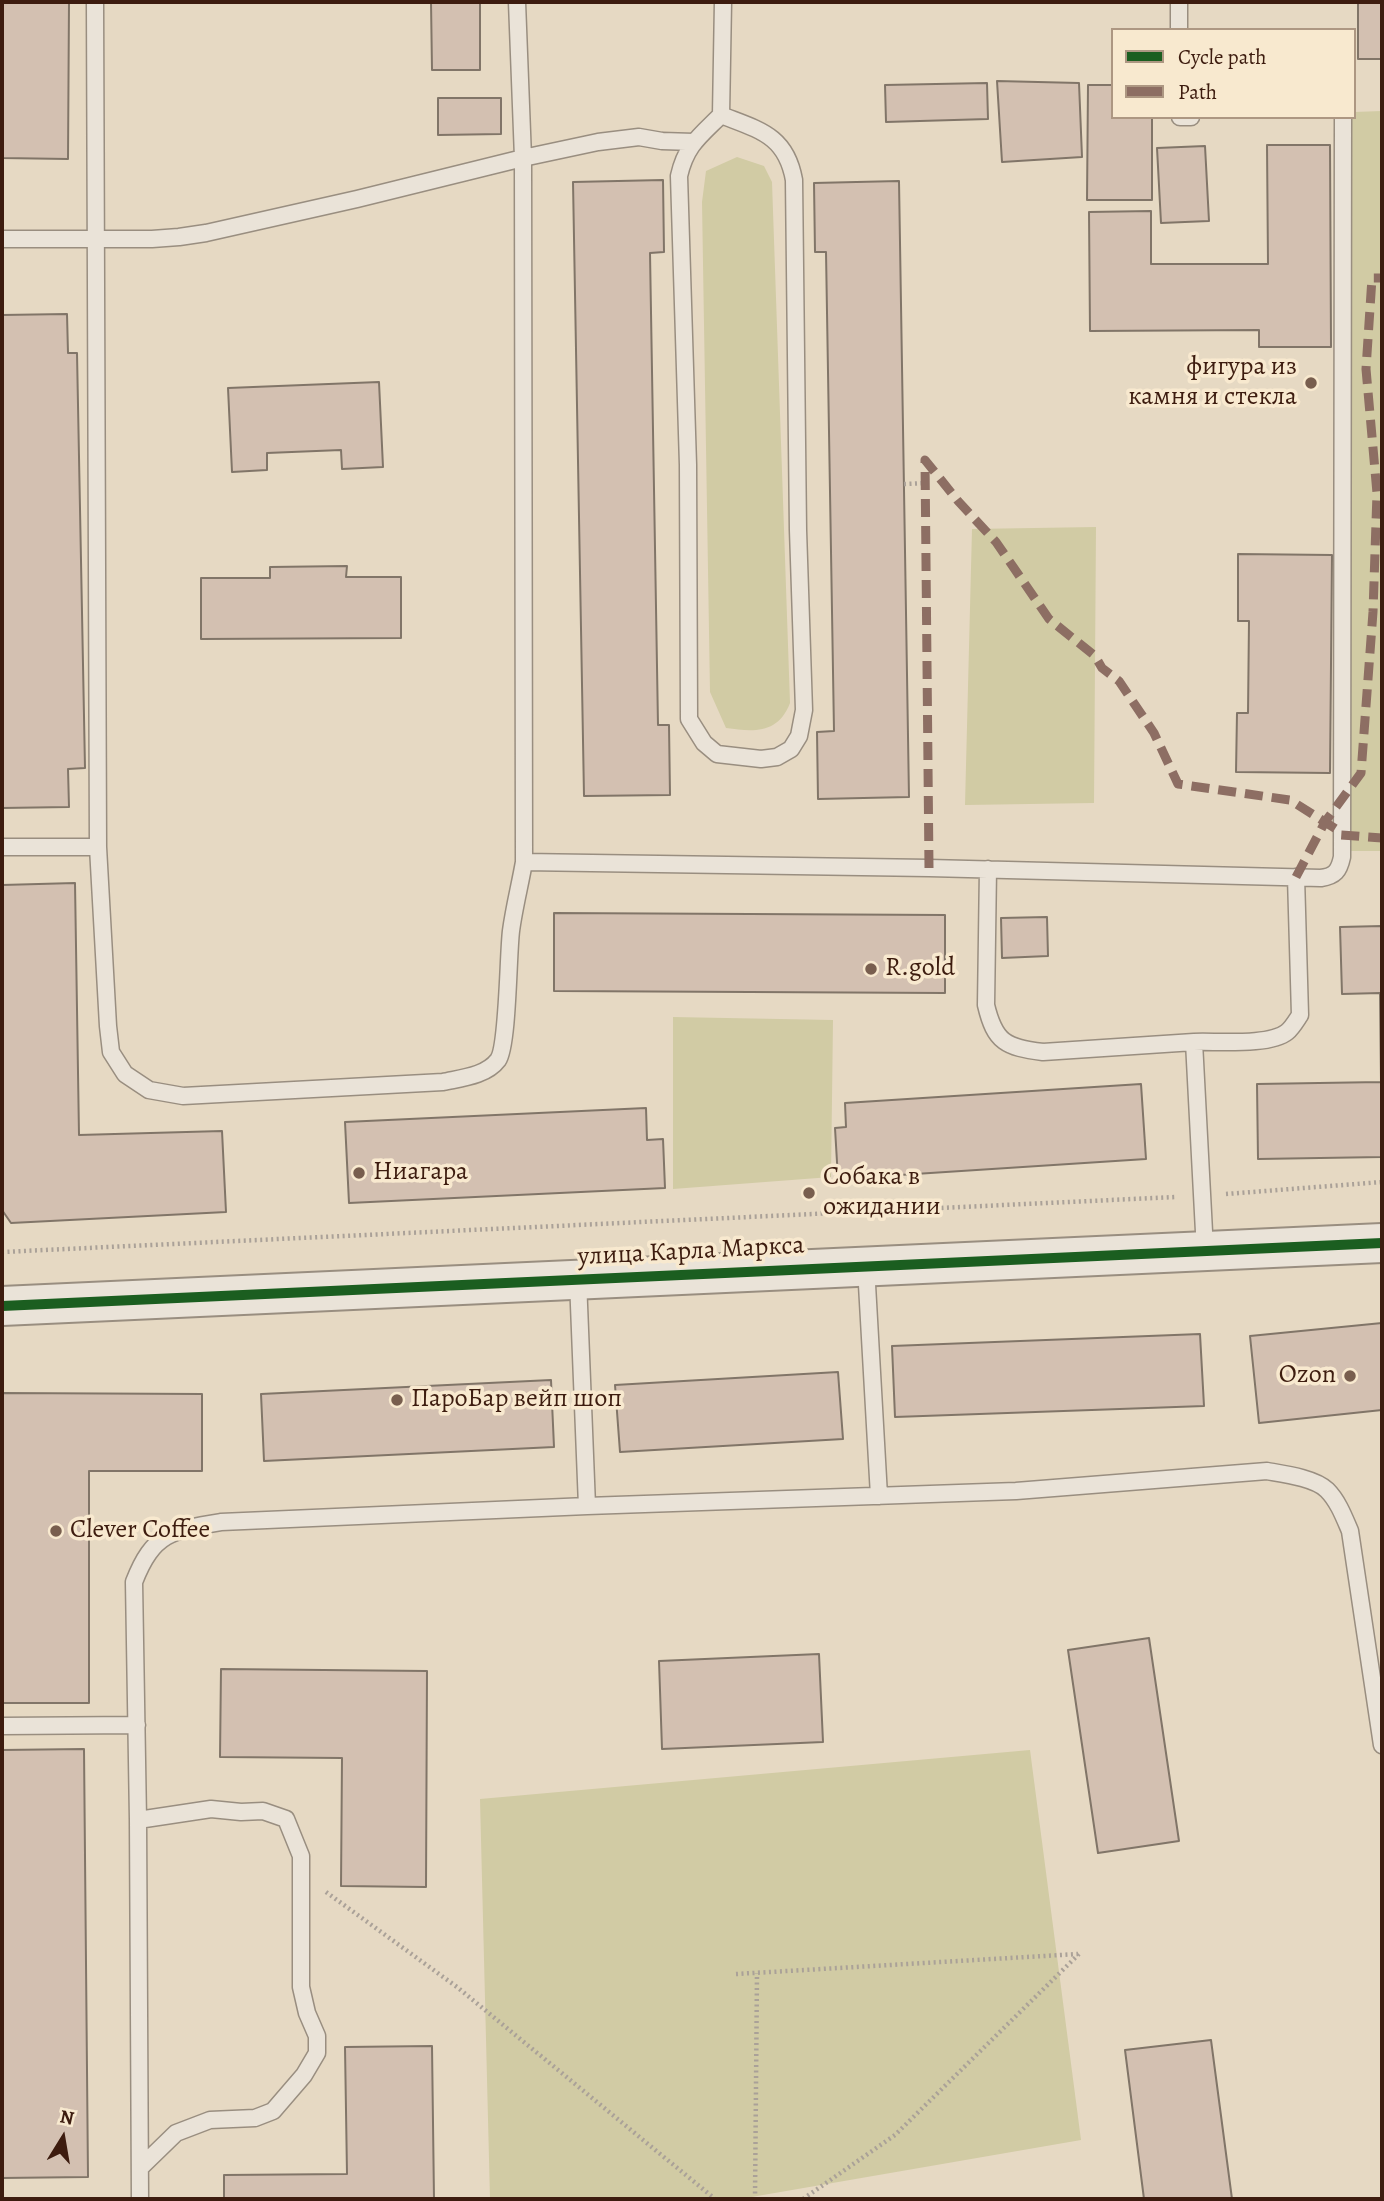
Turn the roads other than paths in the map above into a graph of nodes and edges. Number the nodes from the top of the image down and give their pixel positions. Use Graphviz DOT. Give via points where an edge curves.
graph roads {
  1 [pos="95,2"];
  2 [pos="517,2"];
  3 [pos="723,2"];
  4 [pos="1179,2"];
  5 [pos="1179,28"];
  6 [pos="721,115"];
  7 [pos="1343,119"];
  8 [pos="694,142"];
  9 [pos="523,158"];
  10 [pos="2,239"];
  11 [pos="94,240"];
  12 [pos="98,846"];
  13 [pos="2,848"];
  14 [pos="524,862"];
  15 [pos="988,869"];
  16 [pos="1296,877"];
  17 [pos="1194,1042"];
  18 [pos="1382,1243"];
  19 [pos="1205,1252"];
  20 [pos="866,1267"];
  21 [pos="578,1280"];
  22 [pos="2,1306"];
  23 [pos="879,1496"];
  24 [pos="587,1506"];
  25 [pos="136,1725"];
  26 [pos="2,1726"];
  27 [pos="1382,1745"];
  28 [pos="138,1820"];
  29 [pos="141,2168"];
  30 [pos="140,2199"];
  1 -- 11 [label="lane"];
  2 -- 9 [label="lane"];
  3 -- 6 [label="lane"];
  4 -- 5 [label="lane"];
  6 -- 8 [label="lane"];
  6 -- 8 [label="lane" via="768,134 782,148 794,180 797,530 804,710 791,749 761,759 717,754 689,719 688,465 679,176 683,158"];
  7 -- 16 [label="lane" via="1342,857 1338,871 1331,876"];
  8 -- 9 [label="lane" via="639,137"];
  9 -- 11 [label="lane" via="206,233"];
  9 -- 14 [label="lane"];
  10 -- 11 [label="lane"];
  11 -- 12 [label="lane"];
  12 -- 13 [label="lane"];
  12 -- 14 [label="lane" via="111,1052 125,1074 149,1090 183,1096 443,1082 487,1070 499,1059 503,1040 511,931"];
  14 -- 15 [label="lane"];
  15 -- 16 [label="lane"];
  15 -- 17 [label="lane" via="986,1005 996,1035 1021,1049 1043,1052"];
  16 -- 17 [label="lane" via="1300,1014 1285,1034 1268,1040"];
  17 -- 19 [label="lane"];
  18 -- 19 [label="street, улица Карла Маркса"];
  19 -- 20 [label="street, улица Карла Маркса"];
  20 -- 21 [label="street, улица Карла Маркса"];
  20 -- 23 [label="lane"];
  21 -- 22 [label="street, улица Карла Маркса"];
  21 -- 24 [label="lane"];
  23 -- 24 [label="lane"];
  23 -- 27 [label="lane" via="1016,1491 1267,1471 1300,1477 1326,1489 1350,1531"];
  24 -- 25 [label="lane" via="220,1522 185,1528 160,1539 144,1558 134,1582"];
  25 -- 26 [label="lane"];
  25 -- 28 [label="lane"];
  28 -- 29 [label="lane"];
  28 -- 29 [label="lane" via="211,1809 263,1811 286,1819 301,1856 301,1987 317,2036 317,2053 304,2075 272,2111 255,2118 210,2120 176,2133"];
  29 -- 30 [label="lane"];
}
